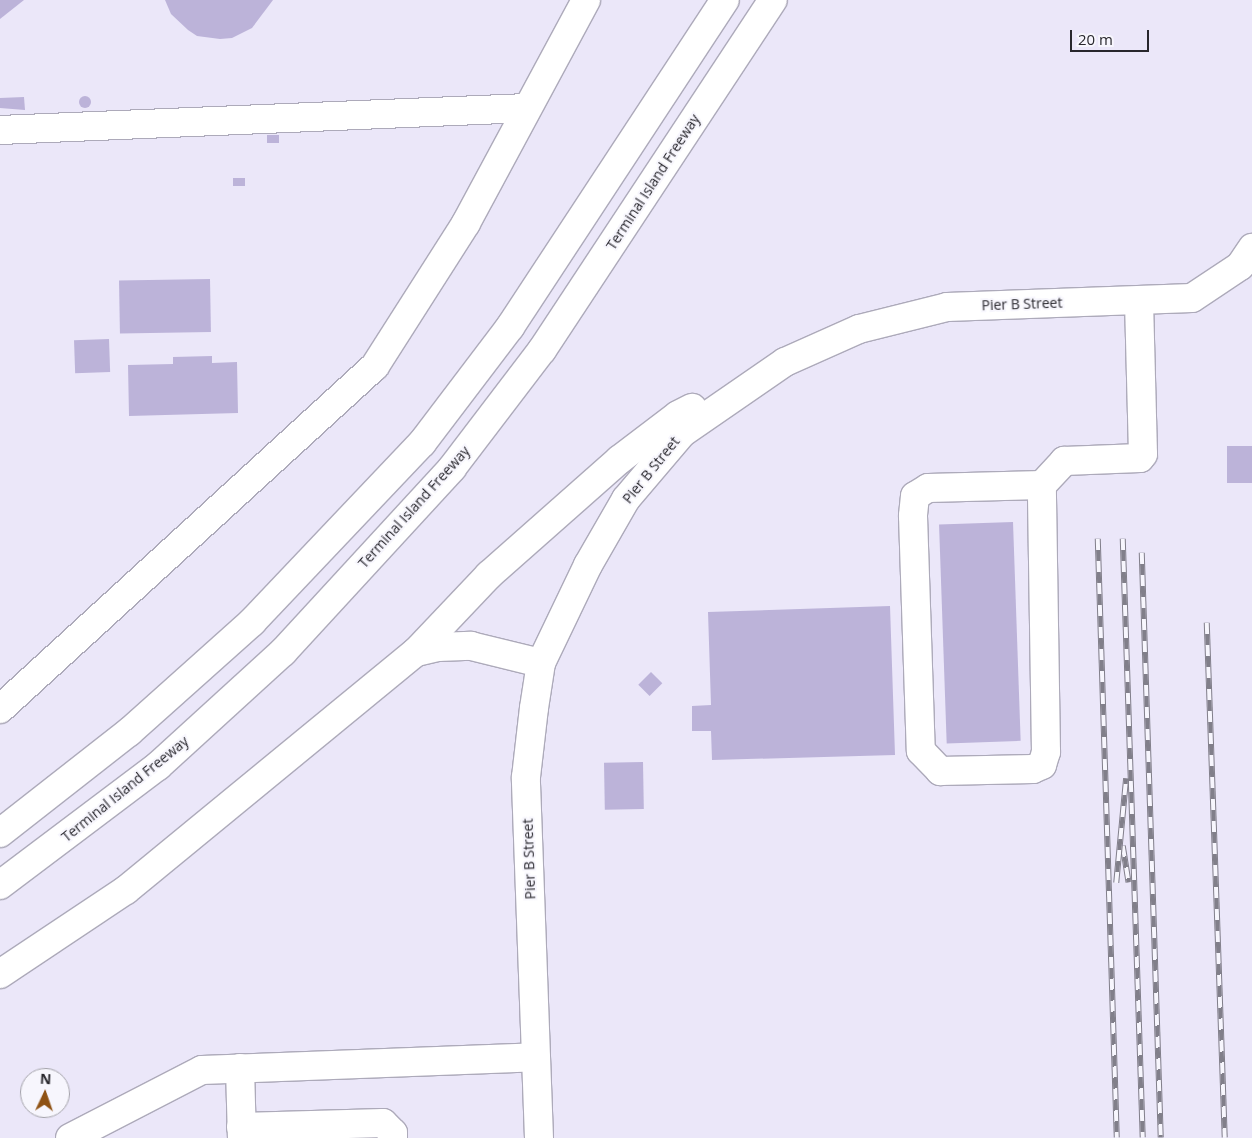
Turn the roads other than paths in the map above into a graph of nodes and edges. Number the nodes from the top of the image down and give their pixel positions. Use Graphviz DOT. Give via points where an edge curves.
graph roads {
  1 [pos="586,0"];
  2 [pos="726,0"];
  3 [pos="773,0"];
  4 [pos="527,108"];
  5 [pos="0,130"];
  6 [pos="1252,248"];
  7 [pos="1139,301"];
  8 [pos="785,362"];
  9 [pos="1042,485"];
  10 [pos="416,652"];
  11 [pos="541,663"];
  12 [pos="0,709"];
  13 [pos="0,833"];
  14 [pos="0,885"];
  15 [pos="0,974"];
  16 [pos="536,1057"];
  17 [pos="240,1068"];
  18 [pos="241,1132"];
  19 [pos="70,1138"];
  20 [pos="393,1138"];
  21 [pos="539,1138"];
  1 -- 4 [label="main road"];
  2 -- 13 [label="main road" via="510,328 422,443 252,622 129,732"];
  3 -- 14 [label="main road, Terminal Island Freeway" via="542,350 452,468 283,652 158,766"];
  4 -- 5 [label="main road"];
  4 -- 12 [label="main road" via="466,224 375,366"];
  6 -- 7 [label="main road, Pier B Street" via="1240,266 1192,298"];
  7 -- 8 [label="main road, Pier B Street" via="946,307 859,330"];
  7 -- 9 [label="main road" via="1143,454 1140,458 1131,459 1064,461"];
  8 -- 10 [label="main road" via="678,415 619,460 489,575"];
  8 -- 11 [label="main road, Pier B Street" via="682,433 626,499 588,565"];
  9 -- 9 [label="main road" via="1046,752 1042,765 1032,769 940,771 921,751 915,496 928,488"];
  10 -- 11 [label="main road" via="438,647 471,646"];
  10 -- 15 [label="main road" via="126,890"];
  11 -- 16 [label="main road, Pier B Street" via="526,777"];
  16 -- 17 [label="main road"];
  16 -- 21 [label="main road, Pier B Street"];
  17 -- 18 [label="main road"];
  17 -- 19 [label="main road" via="202,1070"];
  18 -- 20 [label="main road" via="383,1123 393,1133"];
}
